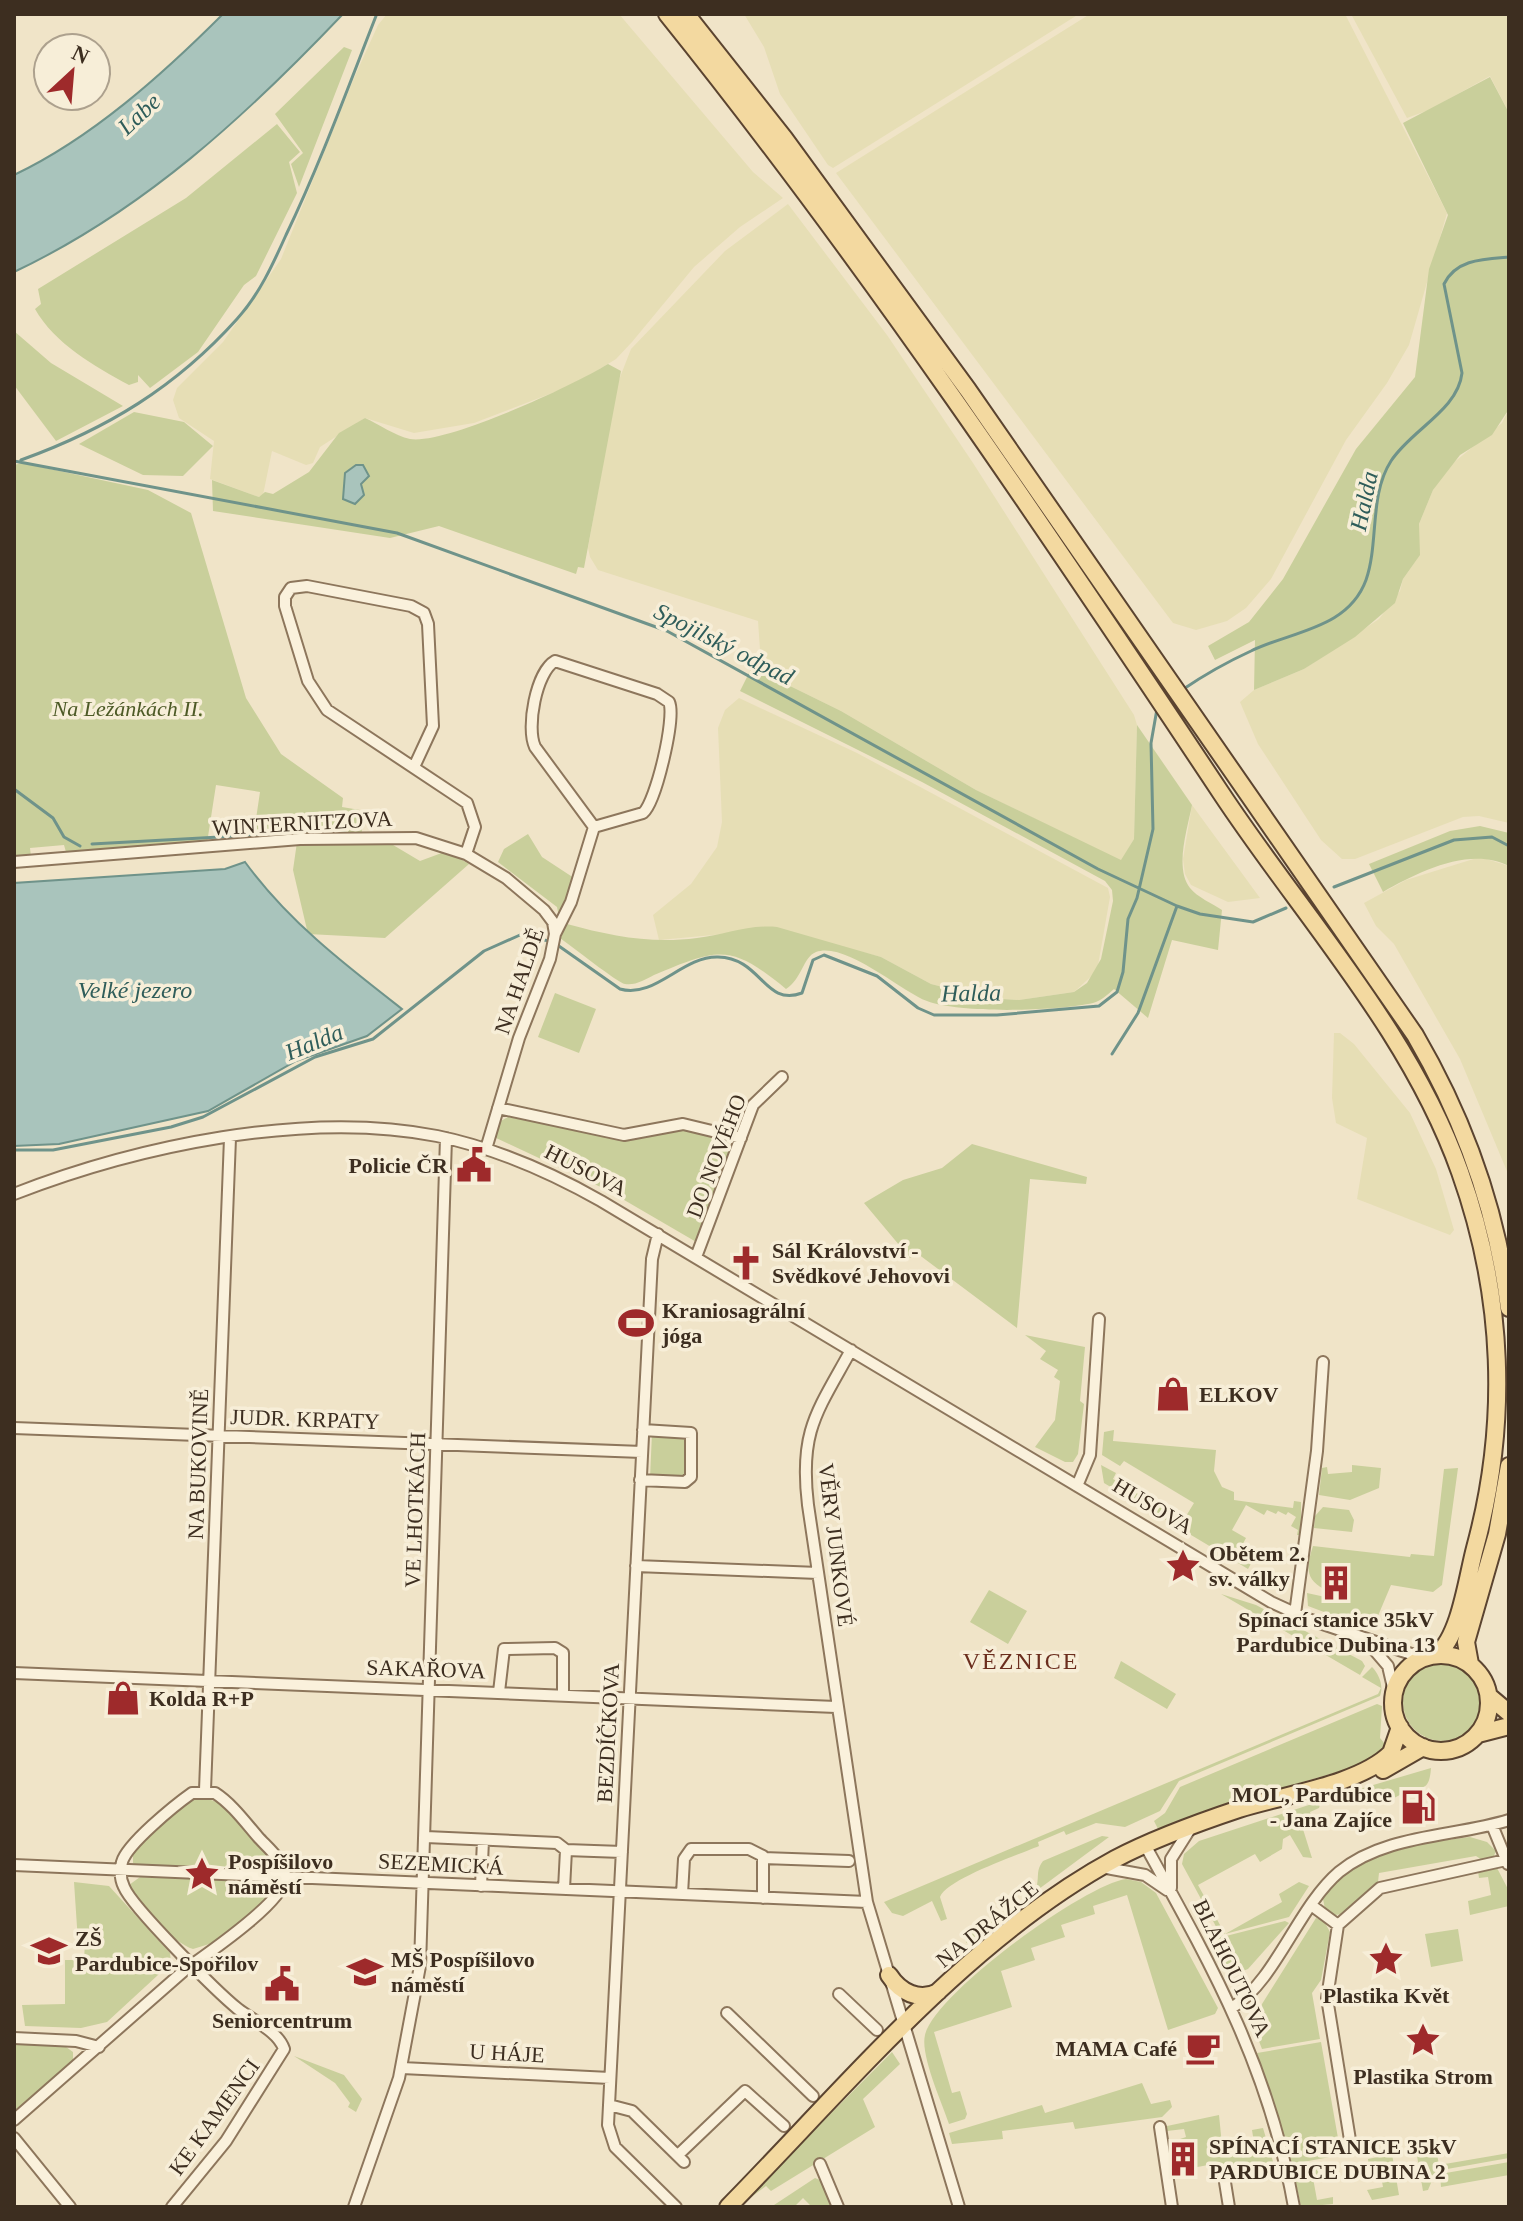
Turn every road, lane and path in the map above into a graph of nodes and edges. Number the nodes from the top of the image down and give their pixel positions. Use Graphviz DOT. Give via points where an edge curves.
graph roads {
  1 [pos="667,14"];
  2 [pos="686,14"];
  3 [pos="1160,684"];
  4 [pos="414,767"];
  5 [pos="594,827"];
  6 [pos="466,854"];
  7 [pos="14,862"];
  8 [pos="555,934"];
  9 [pos="782,1077"];
  10 [pos="498,1108"];
  11 [pos="230,1138"];
  12 [pos="446,1138"];
  13 [pos="741,1138"];
  14 [pos="486,1149"];
  15 [pos="14,1194"];
  16 [pos="658,1234"];
  17 [pos="696,1257"];
  18 [pos="1509,1308"];
  19 [pos="1099,1319"];
  20 [pos="851,1350"];
  21 [pos="1323,1362"];
  22 [pos="14,1428"];
  23 [pos="643,1430"];
  24 [pos="219,1436"];
  25 [pos="437,1444"];
  26 [pos="642,1452"];
  27 [pos="1509,1466"];
  28 [pos="640,1480"];
  29 [pos="1077,1486"];
  30 [pos="636,1566"];
  31 [pos="818,1573"];
  32 [pos="1295,1614"];
  33 [pos="1335,1629"];
  34 [pos="1430,1656"];
  35 [pos="1470,1664"];
  36 [pos="14,1673"];
  37 [pos="209,1680"];
  38 [pos="430,1689"];
  39 [pos="499,1692"];
  40 [pos="1394,1692"];
  41 [pos="563,1694"];
  42 [pos="630,1697"];
  43 [pos="1490,1697"];
  44 [pos="836,1707"];
  45 [pos="1509,1713"];
  46 [pos="1509,1726"];
  47 [pos="1400,1727"];
  48 [pos="1478,1734"];
  49 [pos="1423,1747"];
  50 [pos="1342,1778"];
  51 [pos="205,1790"];
  52 [pos="1509,1820"];
  53 [pos="1492,1825"];
  54 [pos="1192,1826"];
  55 [pos="426,1837"];
  56 [pos="483,1840"];
  57 [pos="1145,1845"];
  58 [pos="566,1850"];
  59 [pos="622,1852"];
  60 [pos="763,1858"];
  61 [pos="849,1861"];
  62 [pos="1508,1863"];
  63 [pos="14,1865"];
  64 [pos="1101,1867"];
  65 [pos="121,1870"];
  66 [pos="285,1877"];
  67 [pos="424,1883"];
  68 [pos="481,1886"];
  69 [pos="564,1889"];
  70 [pos="620,1891"];
  71 [pos="682,1894"];
  72 [pos="1172,1894"];
  73 [pos="763,1898"];
  74 [pos="867,1902"];
  75 [pos="1311,1905"];
  76 [pos="1338,1925"];
  77 [pos="194,1964"];
  78 [pos="889,1975"];
  79 [pos="946,1986"];
  80 [pos="839,1994"];
  81 [pos="1233,2007"];
  82 [pos="727,2013"];
  83 [pos="905,2026"];
  84 [pos="877,2030"];
  85 [pos="14,2038"];
  86 [pos="99,2047"];
  87 [pos="402,2068"];
  88 [pos="610,2078"];
  89 [pos="813,2096"];
  90 [pos="609,2105"];
  91 [pos="14,2120"];
  92 [pos="784,2126"];
  93 [pos="1160,2127"];
  94 [pos="14,2138"];
  95 [pos="1351,2146"];
  96 [pos="820,2164"];
  97 [pos="1224,2176"];
  98 [pos="70,2207"];
  99 [pos="172,2207"];
  100 [pos="354,2207"];
  101 [pos="676,2207"];
  102 [pos="728,2207"];
  103 [pos="838,2207"];
  104 [pos="959,2207"];
  105 [pos="1172,2207"];
  106 [pos="1229,2207"];
  107 [pos="1294,2207"];
  1 -- 3 [label="main road" via="861,267"];
  2 -- 3 [label="main road" via="886,275"];
  3 -- 18 [label="main road" via="1204,731 1429,1059 1483,1186"];
  3 -- 34 [label="main road" via="1189,742 1409,1065 1448,1142 1476,1223 1496,1328 1496,1432 1476,1547 1451,1640"];
  4 -- 4 [label="street" via="339,720 315,696 285,606 291,588 307,586 424,613 433,726"];
  4 -- 6 [label="street" via="471,809 475,827"];
  5 -- 5 [label="street" via="648,809 672,710 657,694 555,661 540,679 532,741"];
  5 -- 8 [label="street, NA HALDĚ" via="571,902"];
  6 -- 7 [label="street, WINTERNITZOVA" via="416,838 335,838"];
  6 -- 8 [label="street, WINTERNITZOVA" via="536,902 553,922"];
  8 -- 10 [label="street, NA HALDĚ"];
  9 -- 13 [label="street, DO NOVÉHO" via="756,1100"];
  10 -- 13 [label="street, HUSOVA" via="624,1135 683,1124"];
  10 -- 14 [label="street, NA HALDĚ"];
  11 -- 12 [label="street, HUSOVA" via="343,1128"];
  11 -- 15 [label="street, HUSOVA" via="107,1160"];
  11 -- 24 [label="street, NA BUKOVINĚ"];
  12 -- 14 [label="street, HUSOVA"];
  12 -- 25 [label="street, VE LHOTKÁCH"];
  13 -- 17 [label="street, DO NOVÉHO"];
  14 -- 16 [label="street, HUSOVA" via="575,1187"];
  16 -- 17 [label="street, HUSOVA"];
  16 -- 23 [label="street, BEZDÍČKOVA" via="652,1259"];
  17 -- 20 [label="street, HUSOVA"];
  19 -- 29 [label="street, HUSOVA" via="1090,1455"];
  20 -- 29 [label="street, HUSOVA"];
  20 -- 31 [label="street, VĚRY JUNKOVÉ" via="813,1420 804,1451"];
  21 -- 32 [label="street"];
  22 -- 24 [label="street, JUDR. KRPATY"];
  23 -- 26 [label="street, BEZDÍČKOVA"];
  23 -- 28 [label="street" via="691,1433 691,1477 685,1482"];
  24 -- 25 [label="street, JUDR. KRPATY"];
  24 -- 37 [label="street, NA BUKOVINĚ"];
  25 -- 26 [label="street, JUDR. KRPATY"];
  25 -- 38 [label="street, VE LHOTKÁCH"];
  26 -- 28 [label="street, BEZDÍČKOVA"];
  27 -- 35 [label="main road" via="1497,1534 1466,1642"];
  28 -- 30 [label="street, BEZDÍČKOVA"];
  29 -- 32 [label="street, HUSOVA"];
  30 -- 31 [label="street"];
  30 -- 42 [label="street, BEZDÍČKOVA"];
  31 -- 44 [label="street, VĚRY JUNKOVÉ"];
  32 -- 33 [label="street, HUSOVA"];
  33 -- 34 [label="street, HUSOVA"];
  33 -- 40 [label="street, HUSOVA" via="1381,1654"];
  34 -- 35 [label="main road, HUSOVA" via="1451,1655"];
  34 -- 40 [label="main road" via="1405,1671"];
  35 -- 43 [label="main road"];
  36 -- 37 [label="street, SAKAŘOVA"];
  37 -- 38 [label="street, SAKAŘOVA"];
  37 -- 51 [label="street, NA BUKOVINĚ"];
  38 -- 39 [label="street, SAKAŘOVA"];
  38 -- 55 [label="street, VE LHOTKÁCH"];
  39 -- 41 [label="street, SAKAŘOVA"];
  39 -- 41 [label="street" via="504,1649 555,1648 563,1653"];
  40 -- 47 [label="main road, HUSOVA"];
  41 -- 42 [label="street, SAKAŘOVA"];
  42 -- 44 [label="street, SAKAŘOVA"];
  42 -- 59 [label="street, BEZDÍČKOVA"];
  43 -- 45 [label="main road"];
  43 -- 48 [label="main road" via="1489,1714"];
  44 -- 74 [label="street, VĚRY JUNKOVÉ"];
  46 -- 48 [label="main road"];
  47 -- 49 [label="main road"];
  47 -- 50 [label="main road, NA DRÁŽCE" via="1388,1757"];
  48 -- 49 [label="main road" via="1453,1749"];
  49 -- 50 [label="main road, NA DRÁŽCE" via="1386,1768"];
  50 -- 54 [label="main road, NA DRÁŽCE"];
  51 -- 65 [label="street" via="187,1797 128,1851"];
  51 -- 66 [label="street" via="226,1801 278,1859"];
  52 -- 53 [label="street"];
  53 -- 62 [label="street"];
  53 -- 75 [label="street" via="1378,1850 1341,1871"];
  54 -- 57 [label="main road, NA DRÁŽCE"];
  54 -- 72 [label="street" via="1171,1859"];
  55 -- 56 [label="street"];
  55 -- 67 [label="street, VE LHOTKÁCH"];
  56 -- 58 [label="street" via="557,1843"];
  56 -- 68 [label="street"];
  57 -- 64 [label="main road, NA DRÁŽCE"];
  57 -- 72 [label="street, BLAHOUTOVA"];
  58 -- 59 [label="street"];
  58 -- 69 [label="street"];
  59 -- 70 [label="street, BEZDÍČKOVA"];
  60 -- 61 [label="street"];
  60 -- 71 [label="street" via="749,1849 691,1849 684,1859"];
  60 -- 73 [label="street"];
  62 -- 76 [label="street" via="1380,1888"];
  63 -- 65 [label="street, SEZEMICKÁ"];
  64 -- 72 [label="street" via="1145,1875"];
  64 -- 79 [label="main road, NA DRÁŽCE" via="1038,1908"];
  65 -- 66 [label="street, SEZEMICKÁ"];
  65 -- 77 [label="street" via="128,1894"];
  66 -- 67 [label="street, SEZEMICKÁ"];
  66 -- 77 [label="street" via="272,1900"];
  67 -- 68 [label="street, SEZEMICKÁ"];
  67 -- 87 [label="street, VE LHOTKÁCH" via="420,1966"];
  68 -- 69 [label="street, SEZEMICKÁ"];
  69 -- 70 [label="street, SEZEMICKÁ"];
  70 -- 71 [label="street, SEZEMICKÁ"];
  70 -- 88 [label="street, BEZDÍČKOVA"];
  71 -- 73 [label="street, SEZEMICKÁ"];
  72 -- 81 [label="street, BLAHOUTOVA"];
  73 -- 74 [label="street, SEZEMICKÁ"];
  74 -- 78 [label="street, VĚRY JUNKOVÉ"];
  75 -- 76 [label="street"];
  75 -- 81 [label="street" via="1253,1989"];
  76 -- 95 [label="street" via="1327,2006"];
  77 -- 86 [label="street"];
  77 -- 99 [label="street, KE KAMENCI" via="284,2049 240,2120"];
  78 -- 79 [label="main road" via="899,1988 917,1996 933,1995"];
  78 -- 83 [label="street, VĚRY JUNKOVÉ"];
  79 -- 83 [label="main road, NA DRÁŽCE"];
  80 -- 84 [label="street"];
  81 -- 107 [label="street, BLAHOUTOVA" via="1279,2132"];
  82 -- 89 [label="street"];
  83 -- 102 [label="main road, NA DRÁŽCE"];
  83 -- 104 [label="street"];
  85 -- 86 [label="street"];
  86 -- 91 [label="street"];
  87 -- 88 [label="street, U HÁJE"];
  87 -- 100 [label="street, VE LHOTKÁCH"];
  88 -- 90 [label="street, BEZDÍČKOVA"];
  90 -- 92 [label="street" via="629,2110 681,2159 745,2091"];
  90 -- 101 [label="street, BEZDÍČKOVA" via="611,2141"];
  93 -- 105 [label="street"];
  94 -- 98 [label="street"];
  96 -- 103 [label="street"];
  97 -- 106 [label="street"];
}
